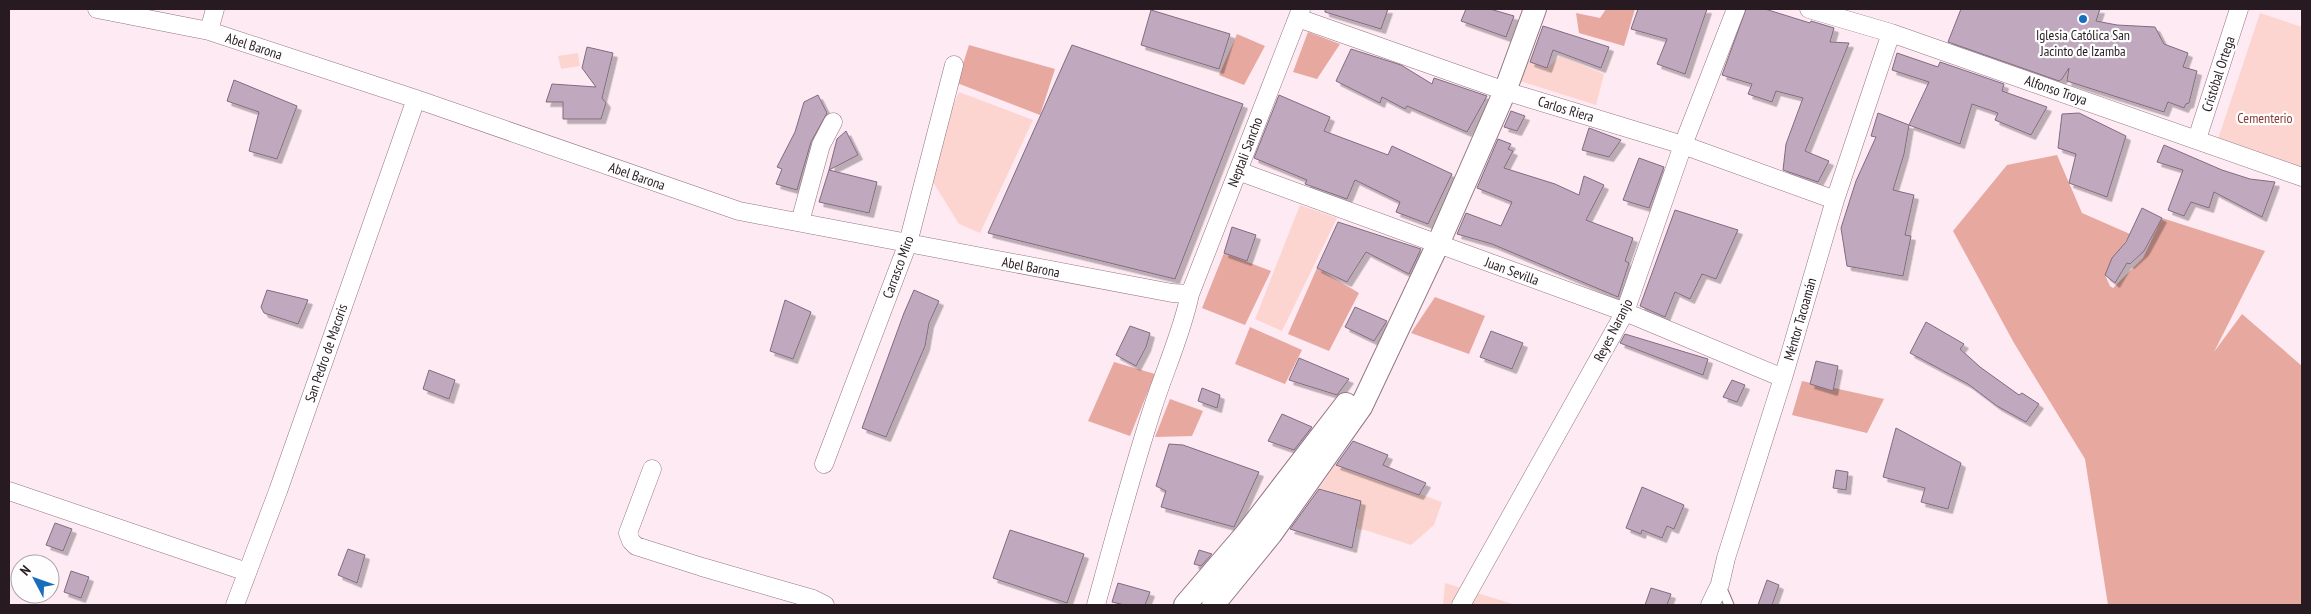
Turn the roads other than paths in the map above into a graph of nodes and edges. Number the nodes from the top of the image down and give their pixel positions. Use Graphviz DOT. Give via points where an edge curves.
graph roads {
  1 [pos="98,9"];
  2 [pos="215,9"];
  3 [pos="1535,9"];
  4 [pos="1736,9"];
  5 [pos="1809,9"];
  6 [pos="2239,9"];
  7 [pos="1299,14"];
  8 [pos="208,31"];
  9 [pos="1891,33"];
  10 [pos="954,65"];
  11 [pos="1504,91"];
  12 [pos="416,99"];
  13 [pos="833,122"];
  14 [pos="2197,139"];
  15 [pos="1683,145"];
  16 [pos="1238,170"];
  17 [pos="2302,177"];
  18 [pos="1835,200"];
  19 [pos="800,222"];
  20 [pos="908,243"];
  21 [pos="1438,244"];
  22 [pos="1190,294"];
  23 [pos="1625,312"];
  24 [pos="1387,352"];
  25 [pos="1783,378"];
  26 [pos="824,464"];
  27 [pos="652,469"];
  28 [pos="9,491"];
  29 [pos="247,572"];
  30 [pos="1720,584"];
  31 [pos="235,605"];
  32 [pos="825,605"];
  33 [pos="1096,605"];
  34 [pos="1185,605"];
  35 [pos="1213,605"];
  36 [pos="1461,605"];
  37 [pos="1710,605"];
  38 [pos="1728,605"];
  1 -- 8 [label="street, Abel Barona"];
  2 -- 8 [label="street"];
  3 -- 11 [label="street"];
  4 -- 15 [label="street, Reyes Naranjo"];
  5 -- 9 [label="street, Alfonso Troya"];
  6 -- 14 [label="street, Cristóbal Ortega"];
  7 -- 11 [label="street, Carlos Riera"];
  7 -- 16 [label="street, Neptali Sancho"];
  8 -- 12 [label="street, Abel Barona"];
  9 -- 14 [label="street, Alfonso Troya"];
  9 -- 18 [label="street, Méntor Tacoamán"];
  10 -- 20 [label="street, Carrasco Miro"];
  11 -- 15 [label="street, Carlos Riera"];
  11 -- 21 [label="street"];
  12 -- 19 [label="street, Abel Barona" via="739,211"];
  12 -- 29 [label="street, San Pedro de Macoris"];
  13 -- 19 [label="street" via="819,153"];
  14 -- 17 [label="street, Alfonso Troya"];
  15 -- 18 [label="street, Carlos Riera"];
  15 -- 23 [label="street, Reyes Naranjo"];
  16 -- 21 [label="street, Juan Sevilla"];
  16 -- 22 [label="street, Neptali Sancho"];
  18 -- 25 [label="street, Méntor Tacoamán"];
  19 -- 20 [label="street, Abel Barona"];
  20 -- 22 [label="street, Abel Barona" via="1172,294"];
  20 -- 26 [label="street, Carrasco Miro"];
  21 -- 23 [label="street, Juan Sevilla"];
  21 -- 24 [label="street"];
  22 -- 33 [label="street, Neptali Sancho" via="1186,316 1135,464"];
  23 -- 25 [label="street, Juan Sevilla"];
  23 -- 36 [label="street, Reyes Naranjo"];
  24 -- 34 [label="street" via="1246,534"];
  24 -- 35 [label="street" via="1361,407 1271,534"];
  25 -- 30 [label="street, Méntor Tacoamán"];
  27 -- 32 [label="street" via="628,533 636,546 813,598"];
  28 -- 29 [label="street"];
  29 -- 31 [label="street, San Pedro de Macoris"];
  30 -- 37 [label="street, Méntor Tacoamán"];
  30 -- 38 [label="lane"];
}
